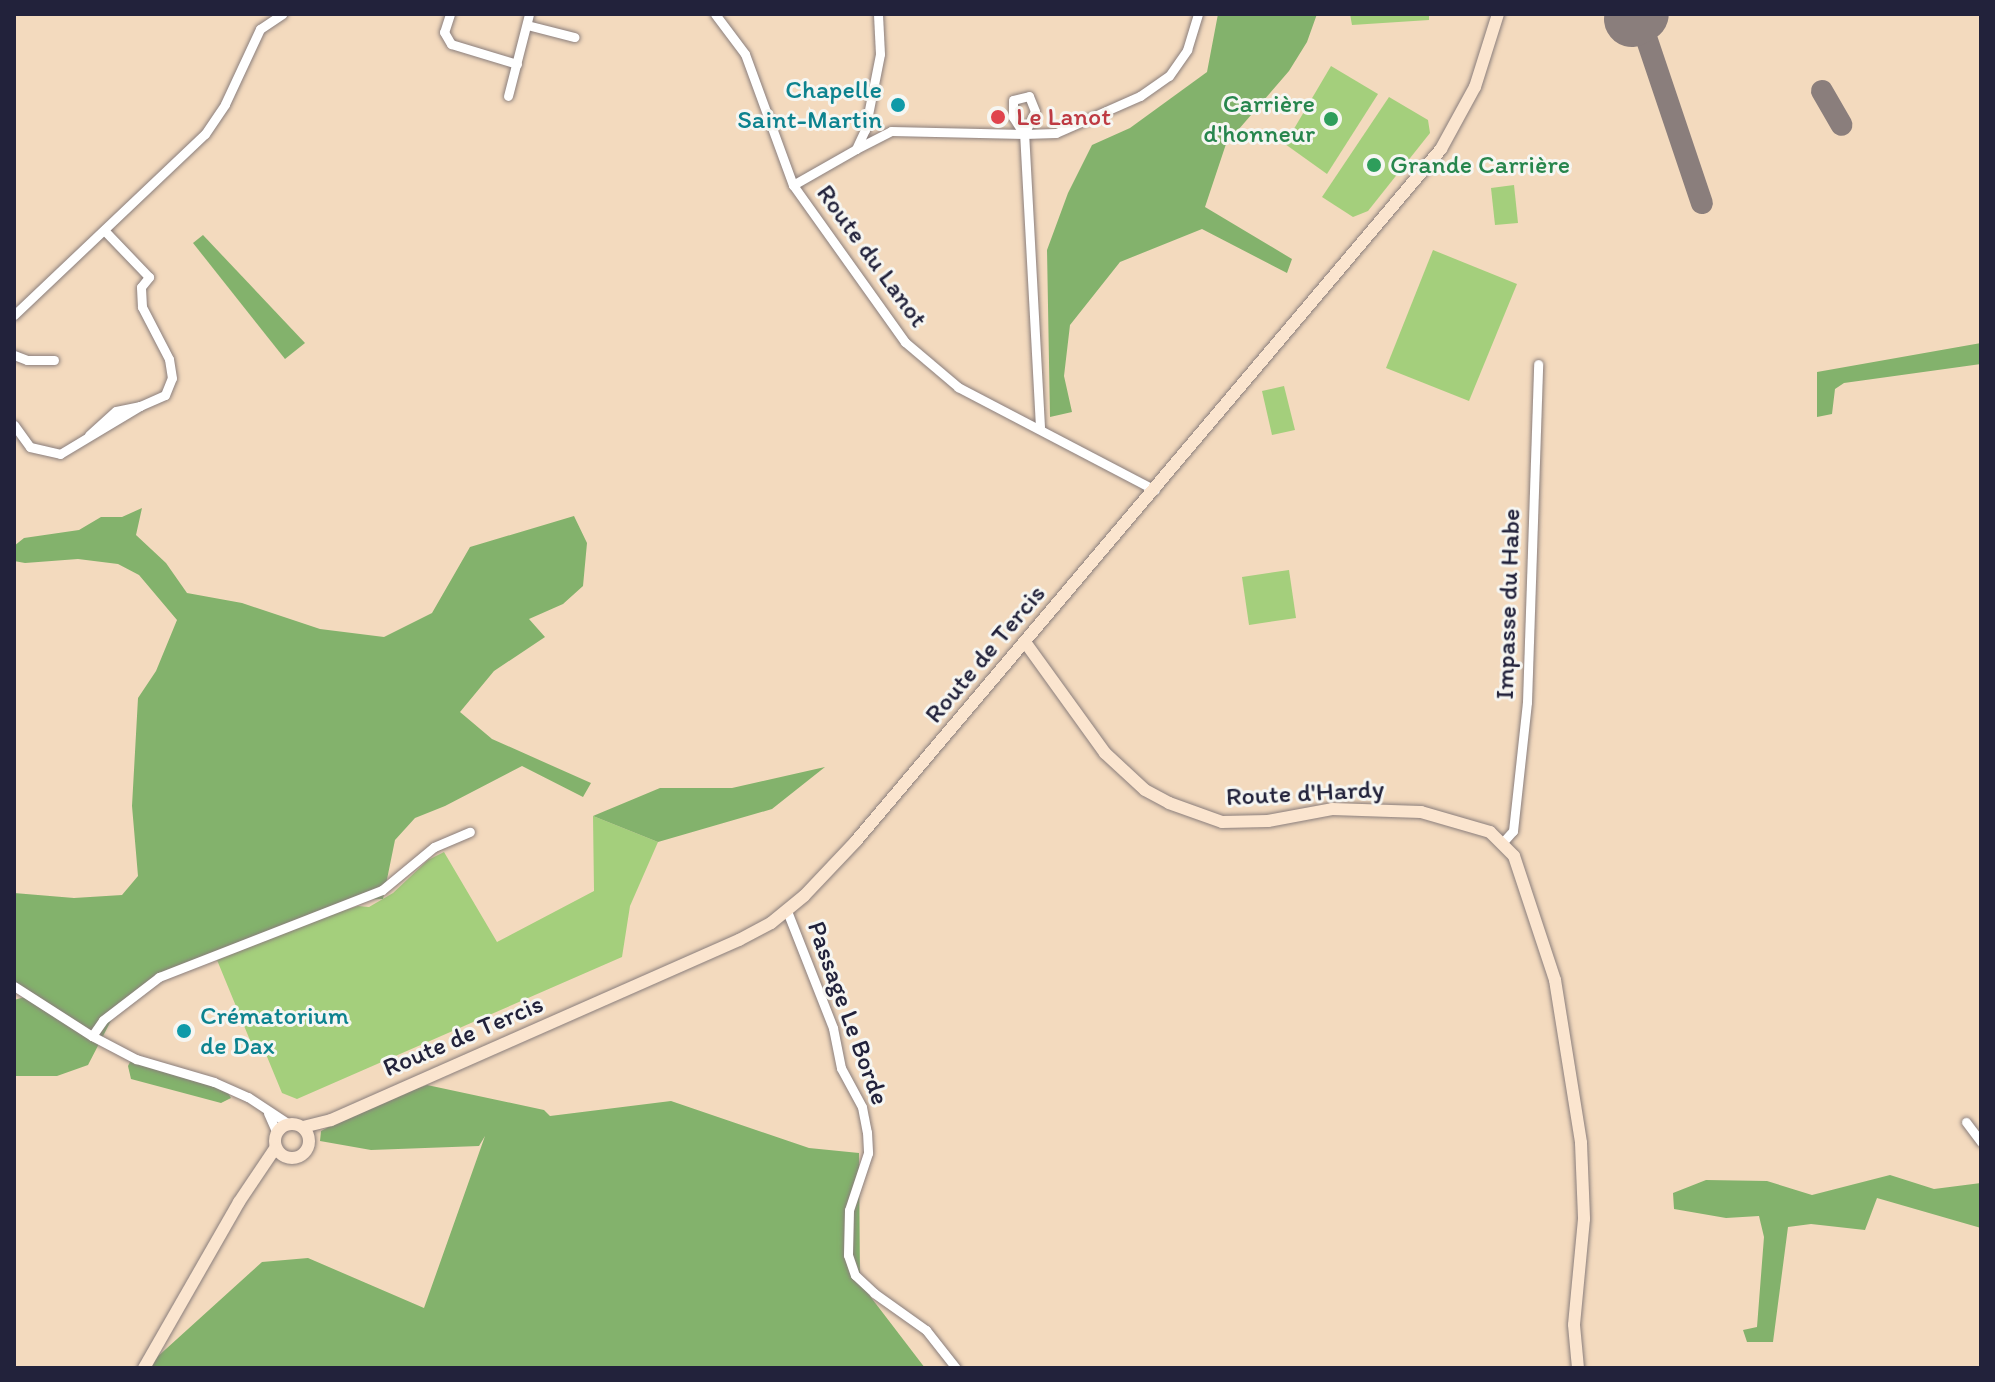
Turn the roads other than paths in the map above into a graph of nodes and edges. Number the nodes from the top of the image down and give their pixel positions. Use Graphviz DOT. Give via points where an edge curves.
graph roads {
  1 [pos="282,14"];
  2 [pos="450,14"];
  3 [pos="715,14"];
  4 [pos="878,14"];
  5 [pos="1198,14"];
  6 [pos="1498,14"];
  7 [pos="528,19"];
  8 [pos="574,37"];
  9 [pos="517,64"];
  10 [pos="508,96"];
  11 [pos="1024,134"];
  12 [pos="856,149"];
  13 [pos="793,185"];
  14 [pos="104,230"];
  15 [pos="14,315"];
  16 [pos="14,355"];
  17 [pos="54,360"];
  18 [pos="1538,364"];
  19 [pos="14,425"];
  20 [pos="1040,427"];
  21 [pos="1155,490"];
  22 [pos="1025,642"];
  23 [pos="470,832"];
  24 [pos="1503,842"];
  25 [pos="787,911"];
  26 [pos="14,986"];
  27 [pos="92,1036"];
  28 [pos="268,1113"];
  29 [pos="331,1120"];
  30 [pos="1966,1122"];
  31 [pos="289,1124"];
  32 [pos="303,1127"];
  33 [pos="277,1133"];
  34 [pos="310,1139"];
  35 [pos="1981,1142"];
  36 [pos="276,1147"];
  37 [pos="286,1157"];
  38 [pos="264,1167"];
  39 [pos="144,1368"];
  40 [pos="956,1368"];
  41 [pos="1578,1368"];
  1 -- 14 [label="street" via="260,29 205,134"];
  2 -- 9 [label="street" via="444,32 451,44"];
  3 -- 13 [label="street, Route du Lanot" via="745,54"];
  4 -- 12 [label="street, Route du Lanot" via="880,54 865,130"];
  5 -- 11 [label="street, Route du Lanot" via="1187,50 1169,76 1140,96 1056,133"];
  6 -- 21 [label="main road, Route de Tercis" via="1475,87 1441,149"];
  7 -- 8 [label="street"];
  7 -- 9 [label="street"];
  9 -- 10 [label="street"];
  11 -- 12 [label="street, Route du Lanot" via="891,131"];
  11 -- 20 [label="street"];
  12 -- 13 [label="street, Route du Lanot"];
  13 -- 20 [label="street, Route du Lanot" via="905,342 958,387"];
  14 -- 15 [label="street"];
  14 -- 19 [label="street" via="149,277 141,287 142,307 173,369 170,388 140,406 123,407 70,450 52,455 30,447"];
  16 -- 17 [label="street"];
  18 -- 24 [label="street, Impasse du Habe" via="1527,702 1513,831"];
  20 -- 21 [label="street, Route du Lanot"];
  21 -- 22 [label="main road, Route de Tercis"];
  22 -- 24 [label="main road, Route d'Hardy" via="1125,774 1195,814 1222,822 1268,821 1332,809 1392,809 1456,820"];
  22 -- 25 [label="main road, Route de Tercis" via="846,853"];
  23 -- 27 [label="street" via="434,847 382,890 159,977 103,1020"];
  24 -- 41 [label="main road" via="1522,872 1555,980 1581,1143 1584,1204 1574,1325"];
  25 -- 29 [label="main road, Route de Tercis" via="739,940"];
  25 -- 40 [label="street, Passage Le Borde" via="867,1132 868,1153 849,1210 848,1255 855,1275 926,1330"];
  26 -- 27 [label="street"];
  27 -- 28 [label="street" via="136,1059 214,1082"];
  28 -- 31 [label="street"];
  28 -- 33 [label="street"];
  29 -- 32 [label="main road, Route de Tercis"];
  29 -- 34 [label="main road, Route de Tercis"];
  30 -- 35 [label="street"];
  31 -- 32 [label="main road"];
  31 -- 33 [label="main road"];
  32 -- 34 [label="main road"];
  33 -- 36 [label="main road"];
  34 -- 37 [label="main road" via="300,1157"];
  36 -- 37 [label="main road"];
  36 -- 38 [label="main road"];
  37 -- 38 [label="main road"];
  38 -- 39 [label="main road"];
}
